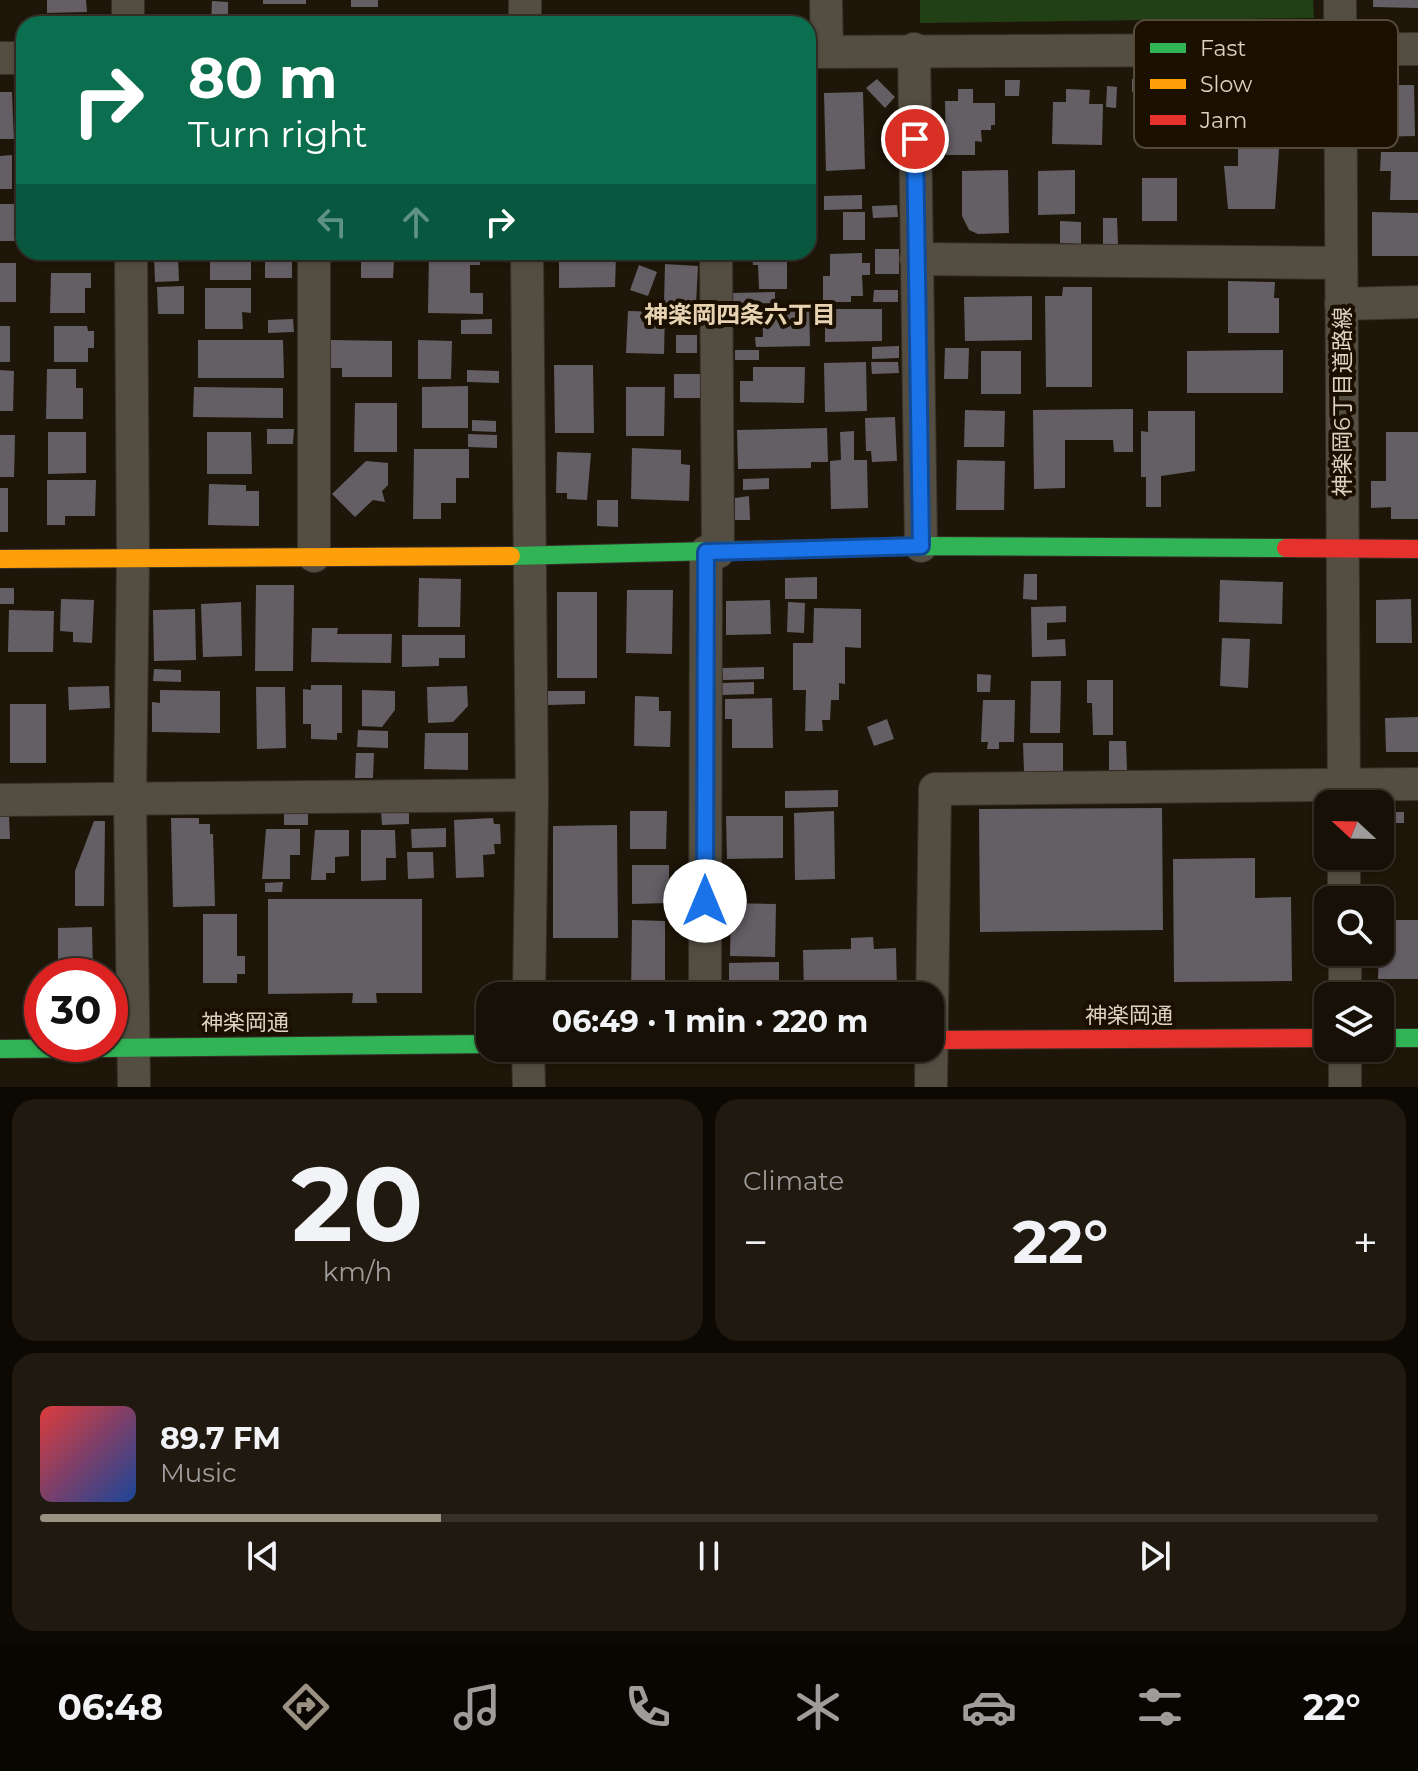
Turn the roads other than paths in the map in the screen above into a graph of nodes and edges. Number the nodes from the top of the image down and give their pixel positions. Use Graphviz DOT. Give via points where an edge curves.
graph roads {
  1 [pos="826,0"];
  2 [pos="914,49"];
  3 [pos="1134,49"];
  4 [pos="817,51"];
  5 [pos="1340,148"];
  6 [pos="916,259"];
  7 [pos="131,260"];
  8 [pos="314,260"];
  9 [pos="527,260"];
  10 [pos="716,260"];
  11 [pos="1341,263"];
  12 [pos="1418,302"];
  13 [pos="1341,304"];
  14 [pos="921,546"];
  15 [pos="1418,549"];
  16 [pos="1342,551"];
  17 [pos="712,552"];
  18 [pos="314,556"];
  19 [pos="530,556"];
  20 [pos="133,558"];
  21 [pos="0,559"];
  22 [pos="1418,784"];
  23 [pos="1344,790"];
  24 [pos="1378,790"];
  25 [pos="532,795"];
  26 [pos="1314,795"];
  27 [pos="130,799"];
  28 [pos="0,800"];
  29 [pos="529,982"];
  30 [pos="705,982"];
  31 [pos="932,982"];
  32 [pos="1314,1038"];
  33 [pos="1394,1038"];
  34 [pos="1418,1038"];
  35 [pos="944,1040"];
  36 [pos="476,1044"];
  37 [pos="133,1047"];
  38 [pos="0,1049"];
  39 [pos="528,1062"];
  40 [pos="931,1062"];
  41 [pos="1345,1062"];
  42 [pos="134,1087"];
  43 [pos="529,1087"];
  44 [pos="931,1087"];
  45 [pos="1345,1087"];
  1 -- 4 [label="street"];
  2 -- 3 [label="street"];
  2 -- 4 [label="street"];
  2 -- 6 [label="street"];
  5 -- 11 [label="street, 神楽岡6丁目道路線"];
  6 -- 11 [label="street"];
  6 -- 14 [label="street"];
  7 -- 20 [label="street"];
  8 -- 18 [label="street"];
  9 -- 19 [label="street"];
  10 -- 17 [label="street"];
  11 -- 13 [label="street, 神楽岡6丁目道路線"];
  12 -- 13 [label="street"];
  13 -- 16 [label="street, 神楽岡6丁目道路線"];
  14 -- 16 [label="street"];
  14 -- 17 [label="street"];
  15 -- 16 [label="street"];
  16 -- 23 [label="street, 神楽岡6丁目道路線"];
  17 -- 19 [label="street"];
  17 -- 30 [label="street"];
  18 -- 19 [label="street"];
  18 -- 20 [label="street"];
  19 -- 25 [label="street"];
  20 -- 21 [label="street"];
  20 -- 27 [label="street"];
  22 -- 24 [label="street"];
  25 -- 27 [label="street"];
  25 -- 29 [label="street"];
  26 -- 31 [label="street" via="935,789"];
  27 -- 28 [label="street"];
  27 -- 37 [label="street"];
  32 -- 35 [label="street, 神楽岡通"];
  33 -- 34 [label="street"];
  36 -- 37 [label="street, 神楽岡通"];
  37 -- 38 [label="street, 神楽岡通"];
  37 -- 42 [label="street"];
  39 -- 43 [label="street"];
  40 -- 44 [label="street"];
  41 -- 45 [label="street"];
}
